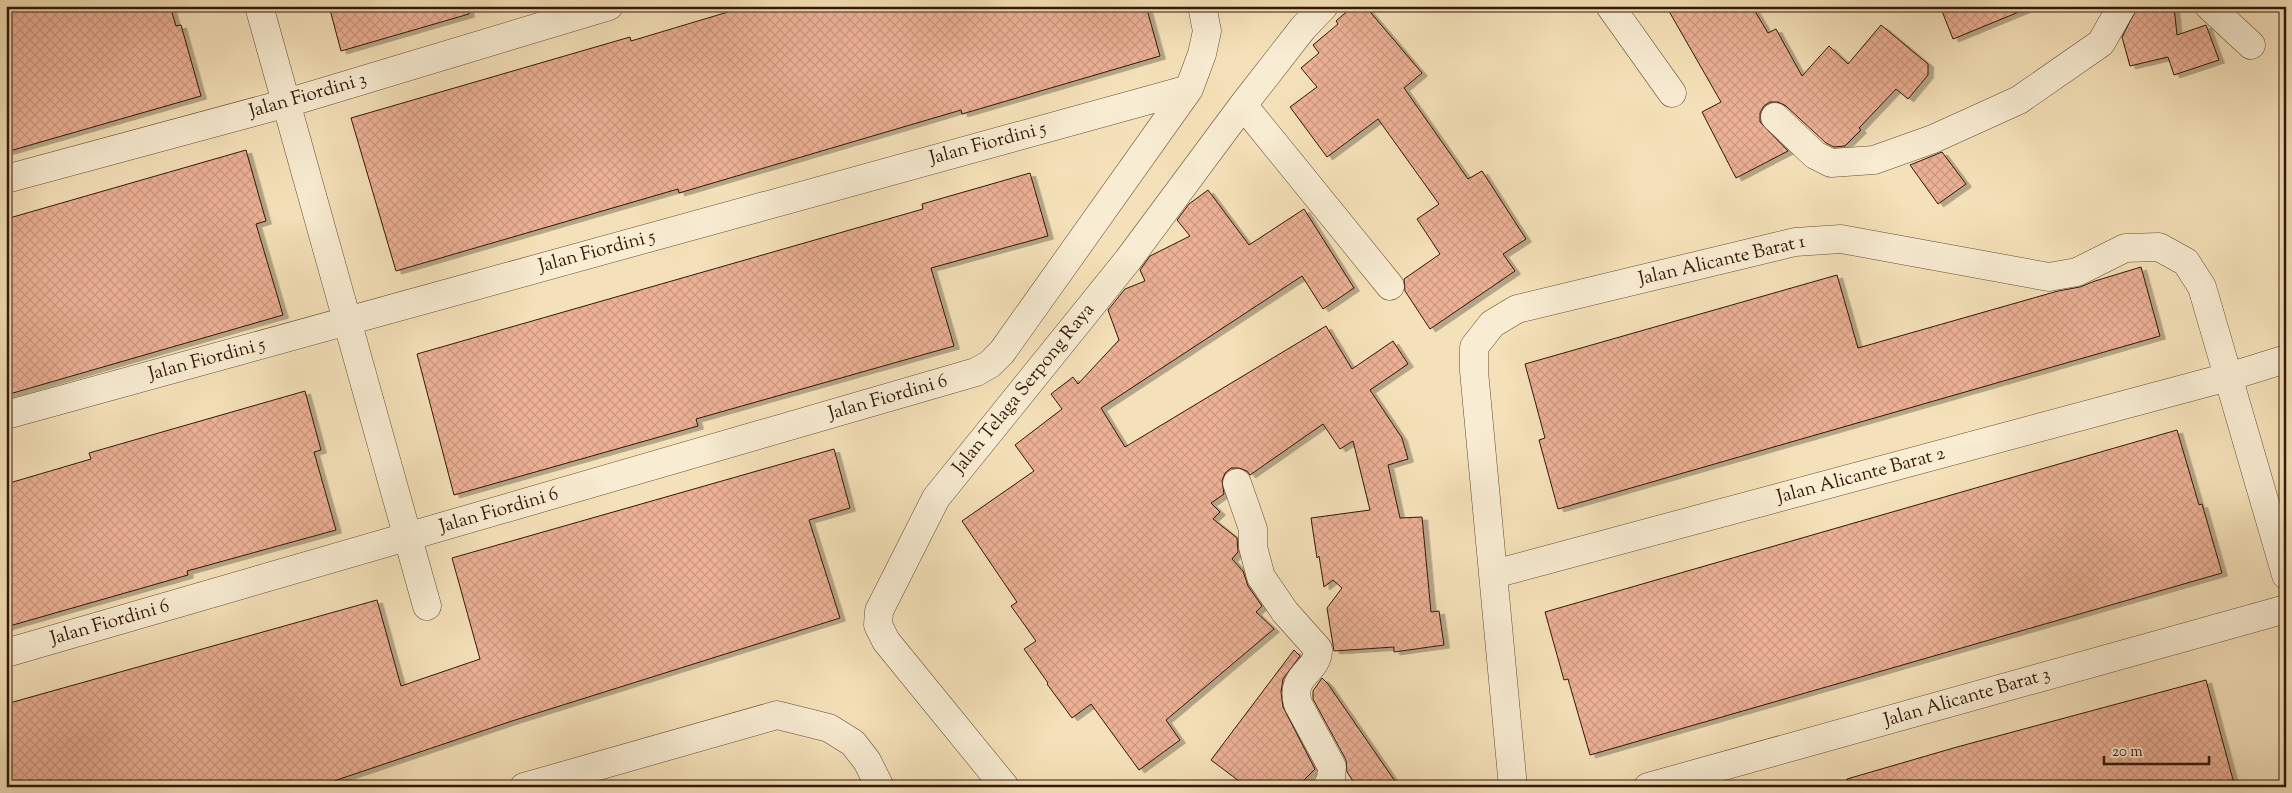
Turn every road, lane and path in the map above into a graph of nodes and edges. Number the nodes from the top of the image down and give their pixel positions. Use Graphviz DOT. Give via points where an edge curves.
graph roads {
  1 [pos="259,6"];
  2 [pos="609,6"];
  3 [pos="1202,6"];
  4 [pos="1324,6"];
  5 [pos="1610,6"];
  6 [pos="2122,6"];
  7 [pos="2209,6"];
  8 [pos="1301,17"];
  9 [pos="2252,45"];
  10 [pos="1189,89"];
  11 [pos="1672,93"];
  12 [pos="286,103"];
  13 [pos="1243,105"];
  14 [pos="1775,117"];
  15 [pos="6,179"];
  16 [pos="1390,286"];
  17 [pos="347,321"];
  18 [pos="2286,359"];
  19 [pos="2228,377"];
  20 [pos="6,416"];
  21 [pos="1237,483"];
  22 [pos="408,537"];
  23 [pos="1494,574"];
  24 [pos="2286,575"];
  25 [pos="427,606"];
  26 [pos="2286,608"];
  27 [pos="6,653"];
  28 [pos="524,787"];
  29 [pos="880,787"];
  30 [pos="1005,787"];
  31 [pos="1327,787"];
  32 [pos="1513,787"];
  33 [pos="1648,787"];
  1 -- 12 [label="street"];
  2 -- 12 [label="street, Jalan Fiordini 3"];
  3 -- 10 [label="street" via="1207,31"];
  4 -- 8 [label="street, Jalan Telaga Serpong Raya"];
  5 -- 11 [label="street"];
  6 -- 14 [label="street" via="2101,43 2019,100 1933,139 1874,160 1831,163 1814,155"];
  7 -- 9 [label="street"];
  8 -- 13 [label="street, Jalan Telaga Serpong Raya"];
  10 -- 17 [label="street, Jalan Fiordini 5"];
  10 -- 22 [label="street, Jalan Fiordini 6" via="1002,352 990,364 976,372"];
  12 -- 15 [label="street, Jalan Fiordini 3"];
  12 -- 17 [label="street"];
  13 -- 16 [label="street"];
  13 -- 30 [label="street, Jalan Telaga Serpong Raya" via="1128,260 936,498 879,611 878,626 886,641"];
  17 -- 20 [label="street, Jalan Fiordini 5"];
  17 -- 22 [label="street"];
  18 -- 19 [label="street, Jalan Alicante Barat 2"];
  19 -- 23 [label="street, Jalan Alicante Barat 2"];
  19 -- 23 [label="street, Jalan Alicante Barat 1" via="2202,287 2186,262 2159,247 2125,248 2077,272 2049,277 1841,239 1795,242 1517,309 1492,324 1474,347"];
  19 -- 24 [label="street"];
  21 -- 31 [label="street" via="1253,529 1253,547 1261,577 1318,649 1316,660 1296,686 1295,696 1332,767"];
  22 -- 25 [label="street"];
  22 -- 27 [label="street, Jalan Fiordini 6"];
  23 -- 32 [label="street"];
  26 -- 33 [label="street, Jalan Alicante Barat 3"];
  28 -- 29 [label="street" via="777,714 829,728 853,743 867,760"];
}
